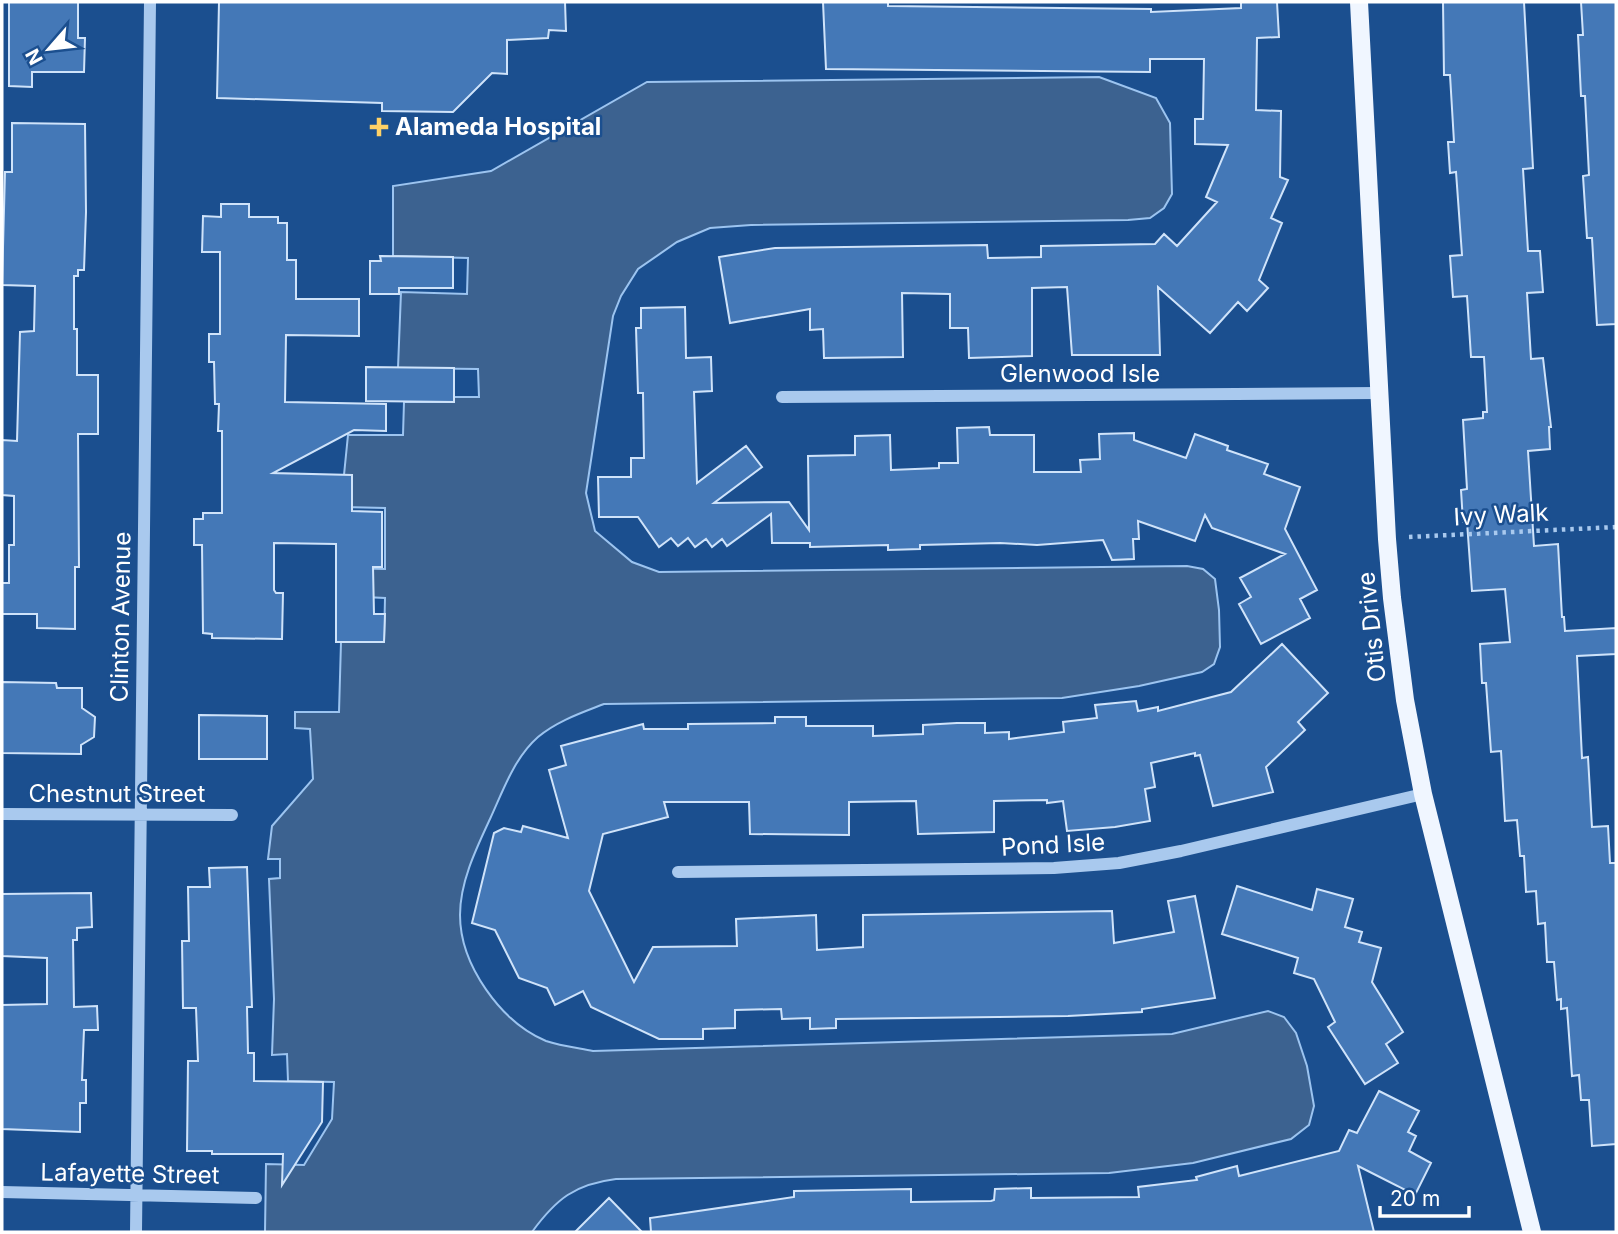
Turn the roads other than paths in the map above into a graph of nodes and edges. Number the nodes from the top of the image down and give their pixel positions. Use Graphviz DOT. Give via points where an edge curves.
graph roads {
  1 [pos="150,2"];
  2 [pos="1359,2"];
  3 [pos="1379,393"];
  4 [pos="782,397"];
  5 [pos="1423,794"];
  6 [pos="2,814"];
  7 [pos="232,815"];
  8 [pos="140,816"];
  9 [pos="678,872"];
  10 [pos="2,1192"];
  11 [pos="137,1196"];
  12 [pos="256,1198"];
  13 [pos="136,1232"];
  14 [pos="1532,1232"];
  1 -- 8 [label="street, Clinton Avenue"];
  2 -- 3 [label="main road, Otis Drive"];
  3 -- 4 [label="street, Glenwood Isle"];
  3 -- 5 [label="main road, Otis Drive" via="1400,667"];
  5 -- 9 [label="street, Pond Isle" via="1119,863 1054,868"];
  5 -- 14 [label="main road, Otis Drive"];
  6 -- 8 [label="street, Chestnut Street"];
  7 -- 8 [label="street, Chestnut Street"];
  8 -- 11 [label="street, Clinton Avenue"];
  10 -- 11 [label="street, Lafayette Street"];
  11 -- 12 [label="street, Lafayette Street"];
  11 -- 13 [label="street, Clinton Avenue"];
}
